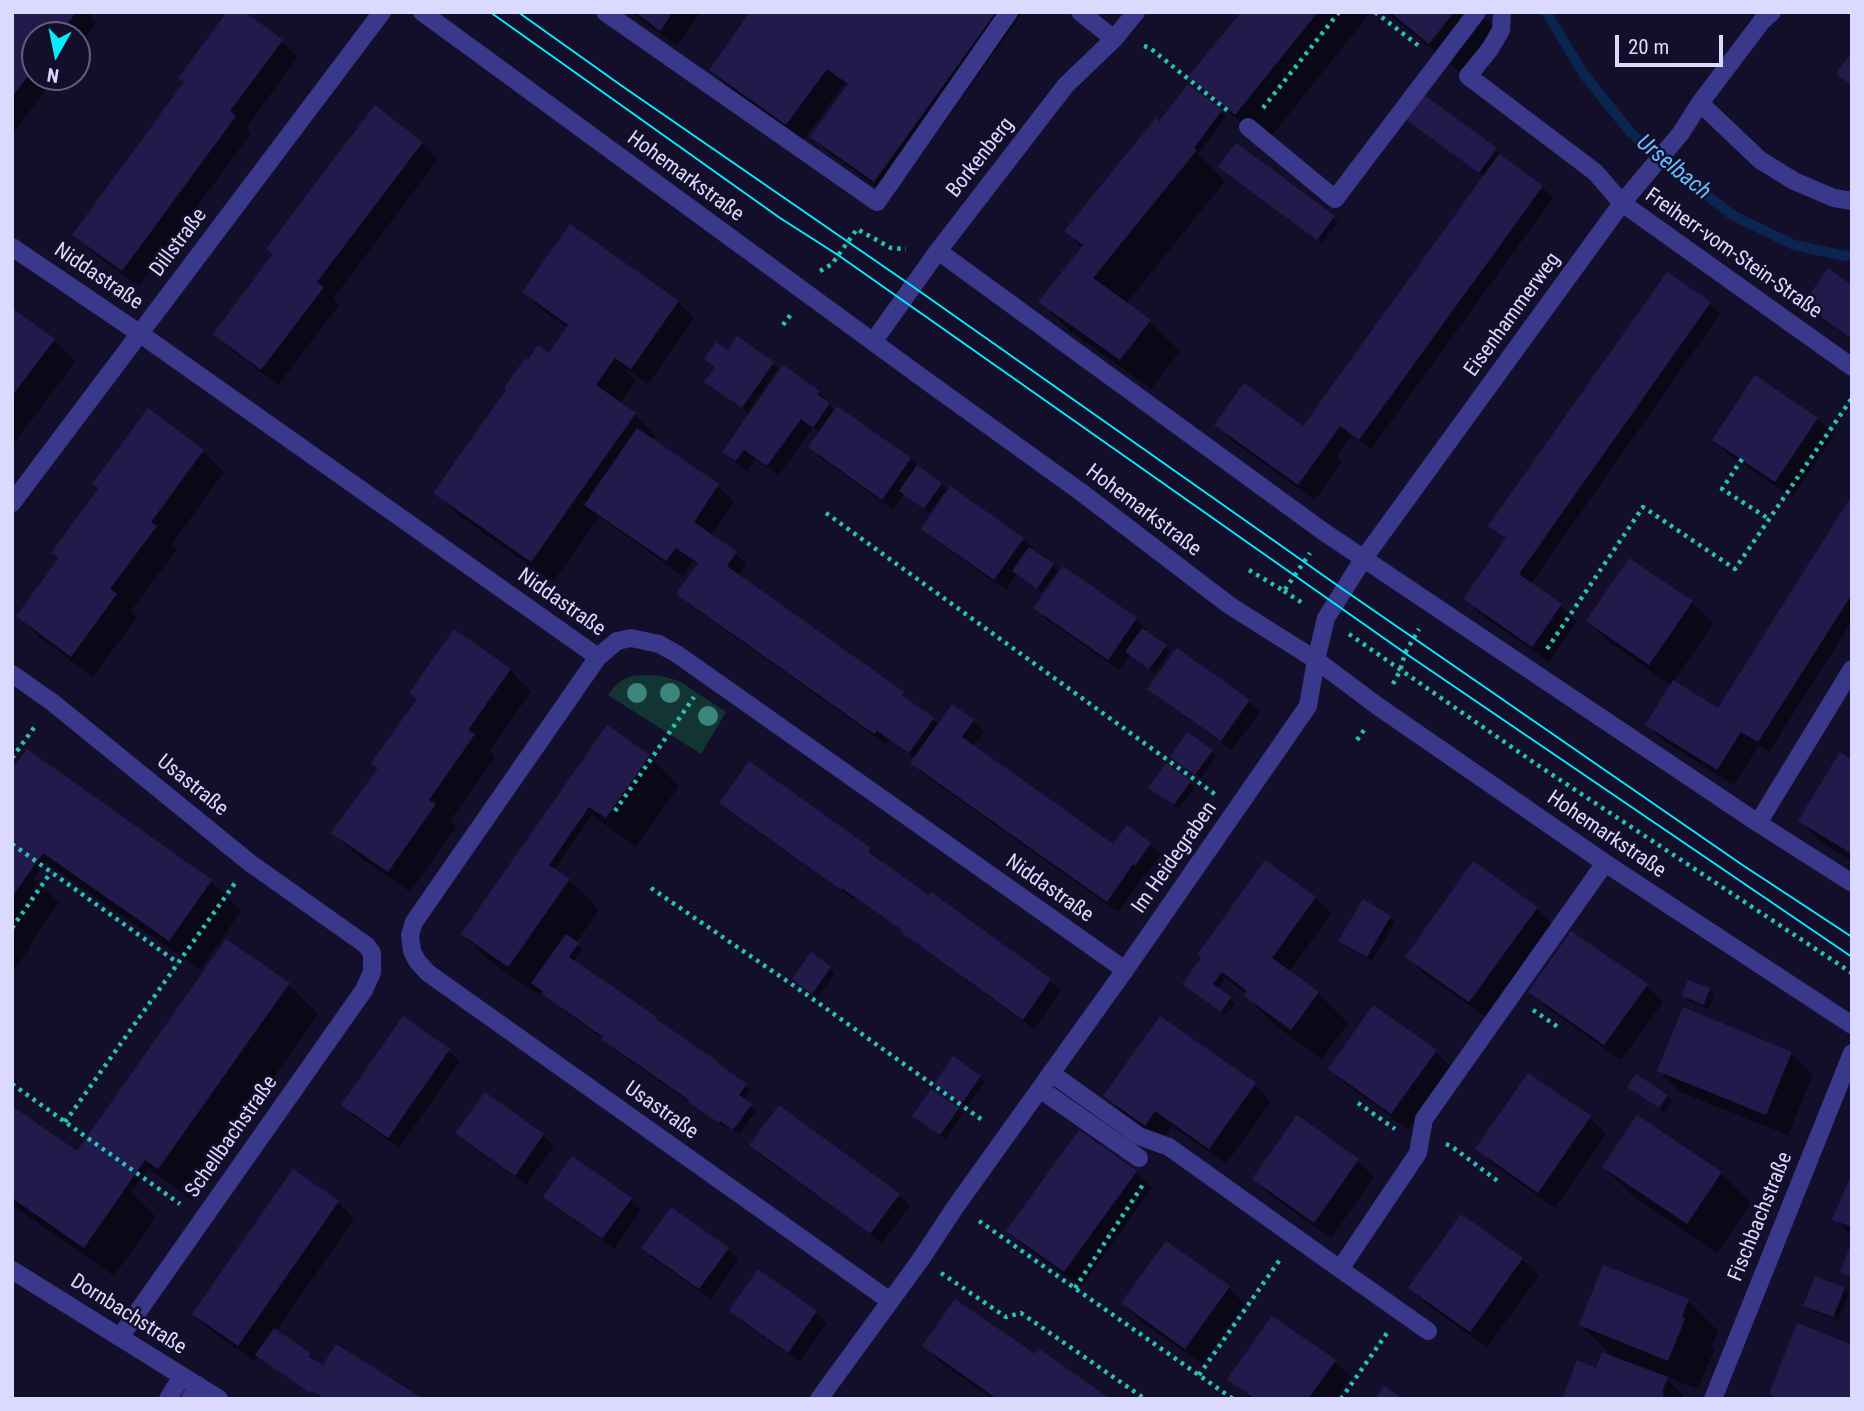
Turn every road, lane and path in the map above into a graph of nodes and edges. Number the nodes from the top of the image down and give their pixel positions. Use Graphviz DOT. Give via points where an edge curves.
graph roads {
  1 [pos="382,12"];
  2 [pos="422,12"];
  3 [pos="605,12"];
  4 [pos="1009,12"];
  5 [pos="1080,12"];
  6 [pos="1136,12"];
  7 [pos="1339,12"];
  8 [pos="1376,12"];
  9 [pos="1477,12"];
  10 [pos="1502,12"];
  11 [pos="1772,12"];
  12 [pos="1114,39"];
  13 [pos="1439,61"];
  14 [pos="1700,103"];
  15 [pos="1248,127"];
  16 [pos="1852,201"];
  17 [pos="1622,203"];
  18 [pos="12,247"];
  19 [pos="938,251"];
  20 [pos="806,293"];
  21 [pos="783,325"];
  22 [pos="139,333"];
  23 [pos="873,342"];
  24 [pos="1852,367"];
  25 [pos="1852,398"];
  26 [pos="1742,459"];
  27 [pos="12,503"];
  28 [pos="826,513"];
  29 [pos="1769,519"];
  30 [pos="1324,532"];
  31 [pos="1364,558"];
  32 [pos="1249,570"];
  33 [pos="1434,605"];
  34 [pos="598,657"];
  35 [pos="1316,660"];
  36 [pos="1852,669"];
  37 [pos="1400,671"];
  38 [pos="1532,671"];
  39 [pos="12,674"];
  40 [pos="708,676"];
  41 [pos="52,702"];
  42 [pos="1379,707"];
  43 [pos="1357,740"];
  44 [pos="12,758"];
  45 [pos="1237,810"];
  46 [pos="615,811"];
  47 [pos="1758,823"];
  48 [pos="12,844"];
  49 [pos="250,863"];
  50 [pos="1605,863"];
  51 [pos="51,872"];
  52 [pos="1852,883"];
  53 [pos="650,888"];
  54 [pos="12,928"];
  55 [pos="372,961"];
  56 [pos="178,962"];
  57 [pos="1125,970"];
  58 [pos="1852,973"];
  59 [pos="1852,1025"];
  60 [pos="1852,1053"];
  61 [pos="1051,1073"];
  62 [pos="12,1084"];
  63 [pos="1040,1089"];
  64 [pos="1359,1103"];
  65 [pos="65,1122"];
  66 [pos="1006,1137"];
  67 [pos="1421,1137"];
  68 [pos="1169,1147"];
  69 [pos="1139,1158"];
  70 [pos="1499,1182"];
  71 [pos="956,1206"];
  72 [pos="202,1219"];
  73 [pos="1295,1237"];
  74 [pos="921,1259"];
  75 [pos="12,1269"];
  76 [pos="1340,1269"];
  77 [pos="1075,1288"];
  78 [pos="890,1301"];
  79 [pos="1401,1313"];
  80 [pos="1428,1331"];
  81 [pos="120,1337"];
  82 [pos="182,1376"];
  83 [pos="1199,1376"];
  84 [pos="194,1392"];
  85 [pos="168,1399"];
  86 [pos="219,1399"];
  87 [pos="820,1399"];
  88 [pos="1145,1399"];
  89 [pos="1233,1399"];
  90 [pos="1341,1399"];
  91 [pos="1713,1399"];
  1 -- 22 [label="street, Dillstraße"];
  2 -- 20 [label="street, Hohemarkstraße"];
  3 -- 4 [label="street" via="877,202"];
  5 -- 12 [label="street"];
  6 -- 12 [label="street, Borkenberg"];
  7 -- 15 [label="path"];
  8 -- 13 [label="path"];
  9 -- 13 [label="street"];
  10 -- 17 [label="street, Freiherr-vom-Stein-Straße" via="1501,30 1468,76 1595,172"];
  11 -- 14 [label="street, Eisenhammerweg"];
  12 -- 15 [label="path" via="1150,48"];
  12 -- 19 [label="street, Borkenberg" via="1066,85"];
  13 -- 15 [label="street" via="1335,200"];
  14 -- 16 [label="street" via="1760,160 1794,181"];
  14 -- 17 [label="street, Eisenhammerweg"];
  17 -- 24 [label="street, Freiherr-vom-Stein-Straße"];
  17 -- 31 [label="street, Eisenhammerweg"];
  18 -- 22 [label="street, Niddastraße"];
  19 -- 20 [label="path" via="891,248 857,229"];
  19 -- 23 [label="street, Borkenberg"];
  19 -- 30 [label="street"];
  20 -- 21 [label="path"];
  20 -- 23 [label="street, Hohemarkstraße"];
  22 -- 27 [label="street, Dillstraße"];
  22 -- 34 [label="street, Niddastraße"];
  23 -- 35 [label="street, Hohemarkstraße" via="1229,605"];
  25 -- 29 [label="path"];
  26 -- 29 [label="path" via="1722,489"];
  28 -- 45 [label="path"];
  29 -- 38 [label="path" via="1735,569 1643,508"];
  30 -- 31 [label="street"];
  30 -- 32 [label="path" via="1284,591"];
  31 -- 33 [label="street"];
  31 -- 35 [label="street, Eisenhammerweg" via="1326,618"];
  33 -- 37 [label="path" via="1405,653"];
  33 -- 38 [label="street"];
  34 -- 40 [label="street, Niddastraße" via="617,642 642,639 668,649"];
  34 -- 78 [label="street, Usastraße" via="414,922 412,951 428,973"];
  35 -- 42 [label="street, Hohemarkstraße"];
  35 -- 45 [label="street, Im Heidegraben" via="1308,706"];
  36 -- 47 [label="street"];
  37 -- 42 [label="path"];
  37 -- 58 [label="path"];
  38 -- 47 [label="street"];
  39 -- 41 [label="street, Usastraße"];
  40 -- 46 [label="path"];
  40 -- 57 [label="street, Niddastraße"];
  41 -- 44 [label="path"];
  41 -- 49 [label="street, Usastraße"];
  42 -- 43 [label="path"];
  42 -- 50 [label="street, Hohemarkstraße"];
  45 -- 57 [label="street, Im Heidegraben"];
  47 -- 52 [label="street"];
  48 -- 51 [label="path"];
  49 -- 55 [label="street, Usastraße" via="366,945"];
  49 -- 56 [label="path"];
  50 -- 59 [label="street, Hohemarkstraße"];
  50 -- 67 [label="street" via="1424,1119"];
  51 -- 54 [label="path"];
  51 -- 56 [label="path"];
  53 -- 66 [label="path"];
  55 -- 72 [label="street, Schellbachstraße" via="364,990"];
  56 -- 65 [label="path"];
  57 -- 61 [label="street, Im Heidegraben"];
  60 -- 91 [label="street, Fischbachstraße"];
  61 -- 63 [label="street, Im Heidegraben"];
  61 -- 68 [label="street" via="1139,1136"];
  62 -- 65 [label="path"];
  63 -- 66 [label="street, Im Heidegraben"];
  63 -- 69 [label="street"];
  64 -- 67 [label="path" via="1396,1130"];
  65 -- 72 [label="path"];
  66 -- 71 [label="street, Im Heidegraben"];
  67 -- 70 [label="path" via="1451,1146"];
  67 -- 76 [label="street" via="1418,1153"];
  68 -- 73 [label="street"];
  68 -- 77 [label="path"];
  71 -- 74 [label="street, Im Heidegraben"];
  71 -- 77 [label="path"];
  72 -- 81 [label="street, Schellbachstraße"];
  73 -- 76 [label="street"];
  73 -- 83 [label="path"];
  74 -- 78 [label="street, Im Heidegraben"];
  74 -- 88 [label="path" via="1006,1317 1021,1313"];
  75 -- 81 [label="street, Dornbachstraße"];
  76 -- 79 [label="street"];
  77 -- 83 [label="path"];
  78 -- 87 [label="street, Im Heidegraben"];
  79 -- 80 [label="street"];
  79 -- 90 [label="path"];
  81 -- 82 [label="street, Dornbachstraße"];
  82 -- 84 [label="street, Dornbachstraße"];
  82 -- 85 [label="street"];
  83 -- 89 [label="path"];
  84 -- 86 [label="street, Dornbachstraße"];
}
